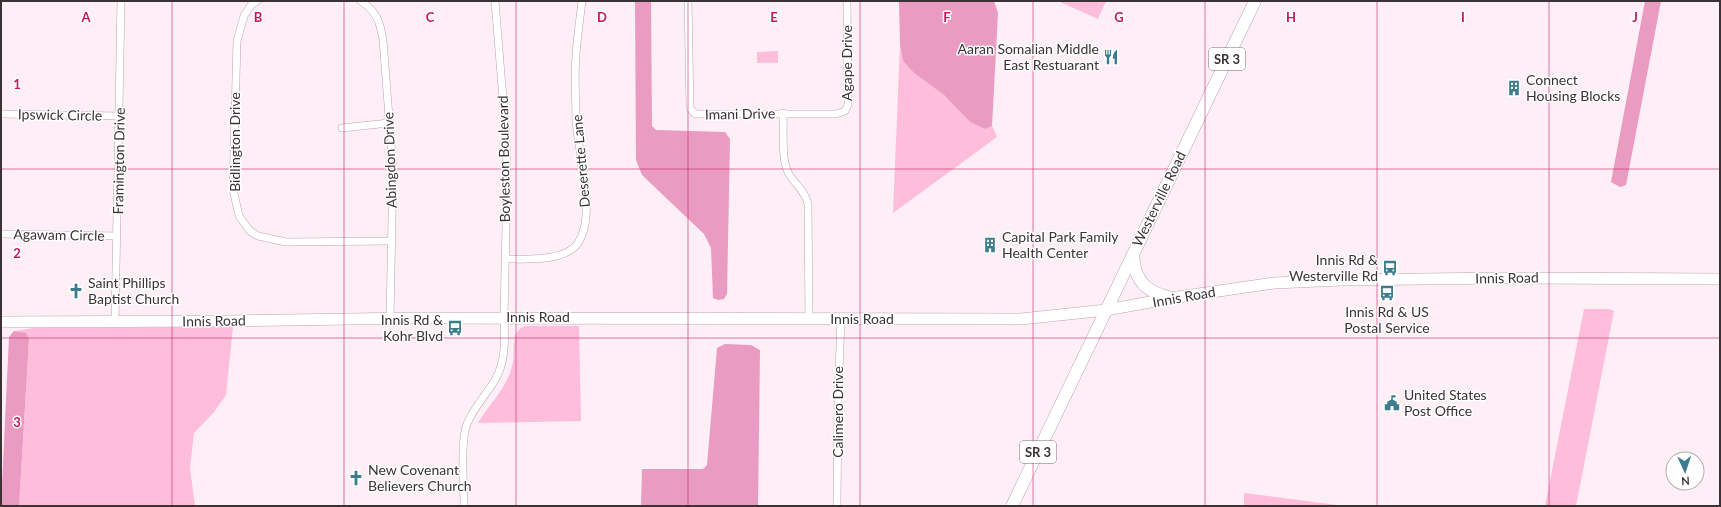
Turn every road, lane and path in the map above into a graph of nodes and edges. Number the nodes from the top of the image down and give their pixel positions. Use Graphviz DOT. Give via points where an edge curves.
graph roads {
  1 [pos="122,1"];
  2 [pos="361,1"];
  3 [pos="495,1"];
  4 [pos="582,1"];
  5 [pos="688,1"];
  6 [pos="847,1"];
  7 [pos="1255,1"];
  8 [pos="254,3"];
  9 [pos="1,114"];
  10 [pos="783,114"];
  11 [pos="120,116"];
  12 [pos="389,123"];
  13 [pos="342,128"];
  14 [pos="1,234"];
  15 [pos="117,236"];
  16 [pos="391,241"];
  17 [pos="1133,254"];
  18 [pos="505,259"];
  19 [pos="1720,279"];
  20 [pos="1172,298"];
  21 [pos="1106,310"];
  22 [pos="504,317"];
  23 [pos="390,318"];
  24 [pos="809,319"];
  25 [pos="841,319"];
  26 [pos="1,322"];
  27 [pos="115,322"];
  28 [pos="464,506"];
  29 [pos="837,506"];
  30 [pos="1012,506"];
  1 -- 11 [label="street, Framington Drive"];
  2 -- 12 [label="street, Abingdon Drive" via="380,21"];
  3 -- 18 [label="street, Boyleston Boulevard" via="506,136"];
  4 -- 18 [label="street, Deserette Lane" via="576,57 576,121 586,205 585,225 578,243 550,258"];
  5 -- 10 [label="street, Imani Drive" via="690,108 695,114"];
  6 -- 10 [label="street, Agape Drive" via="848,105 845,111 836,114"];
  7 -- 17 [label="main road, Westerville Road / SR 3"];
  8 -- 16 [label="street, Bidlington Drive" via="244,16 237,42 233,189 239,216 250,231 271,240"];
  9 -- 11 [label="street, Ipswick Circle"];
  10 -- 24 [label="street, Imani Drive" via="785,164 788,173 805,194 808,204"];
  11 -- 15 [label="street, Framington Drive"];
  12 -- 13 [label="street"];
  12 -- 16 [label="street, Abingdon Drive" via="393,169"];
  14 -- 15 [label="street, Agawam Circle"];
  15 -- 27 [label="street, Framington Drive"];
  16 -- 23 [label="street, Abingdon Drive"];
  17 -- 20 [label="main road" via="1137,278 1157,295"];
  17 -- 21 [label="main road, Westerville Road / SR 3"];
  18 -- 22 [label="street, Boyleston Boulevard"];
  19 -- 20 [label="main road, Innis Road" via="1341,280 1274,283"];
  20 -- 21 [label="main road, Innis Road"];
  21 -- 25 [label="main road, Innis Road" via="1021,319"];
  21 -- 30 [label="main road, Westerville Road / SR 3"];
  22 -- 23 [label="main road, Innis Road"];
  22 -- 24 [label="main road, Innis Road"];
  22 -- 28 [label="street, Boyleston Boulevard" via="503,358 499,371 473,412 465,433"];
  23 -- 27 [label="main road, Innis Road"];
  24 -- 25 [label="main road, Innis Road"];
  25 -- 29 [label="street, Calimero Drive"];
  26 -- 27 [label="main road, Innis Road"];
}
